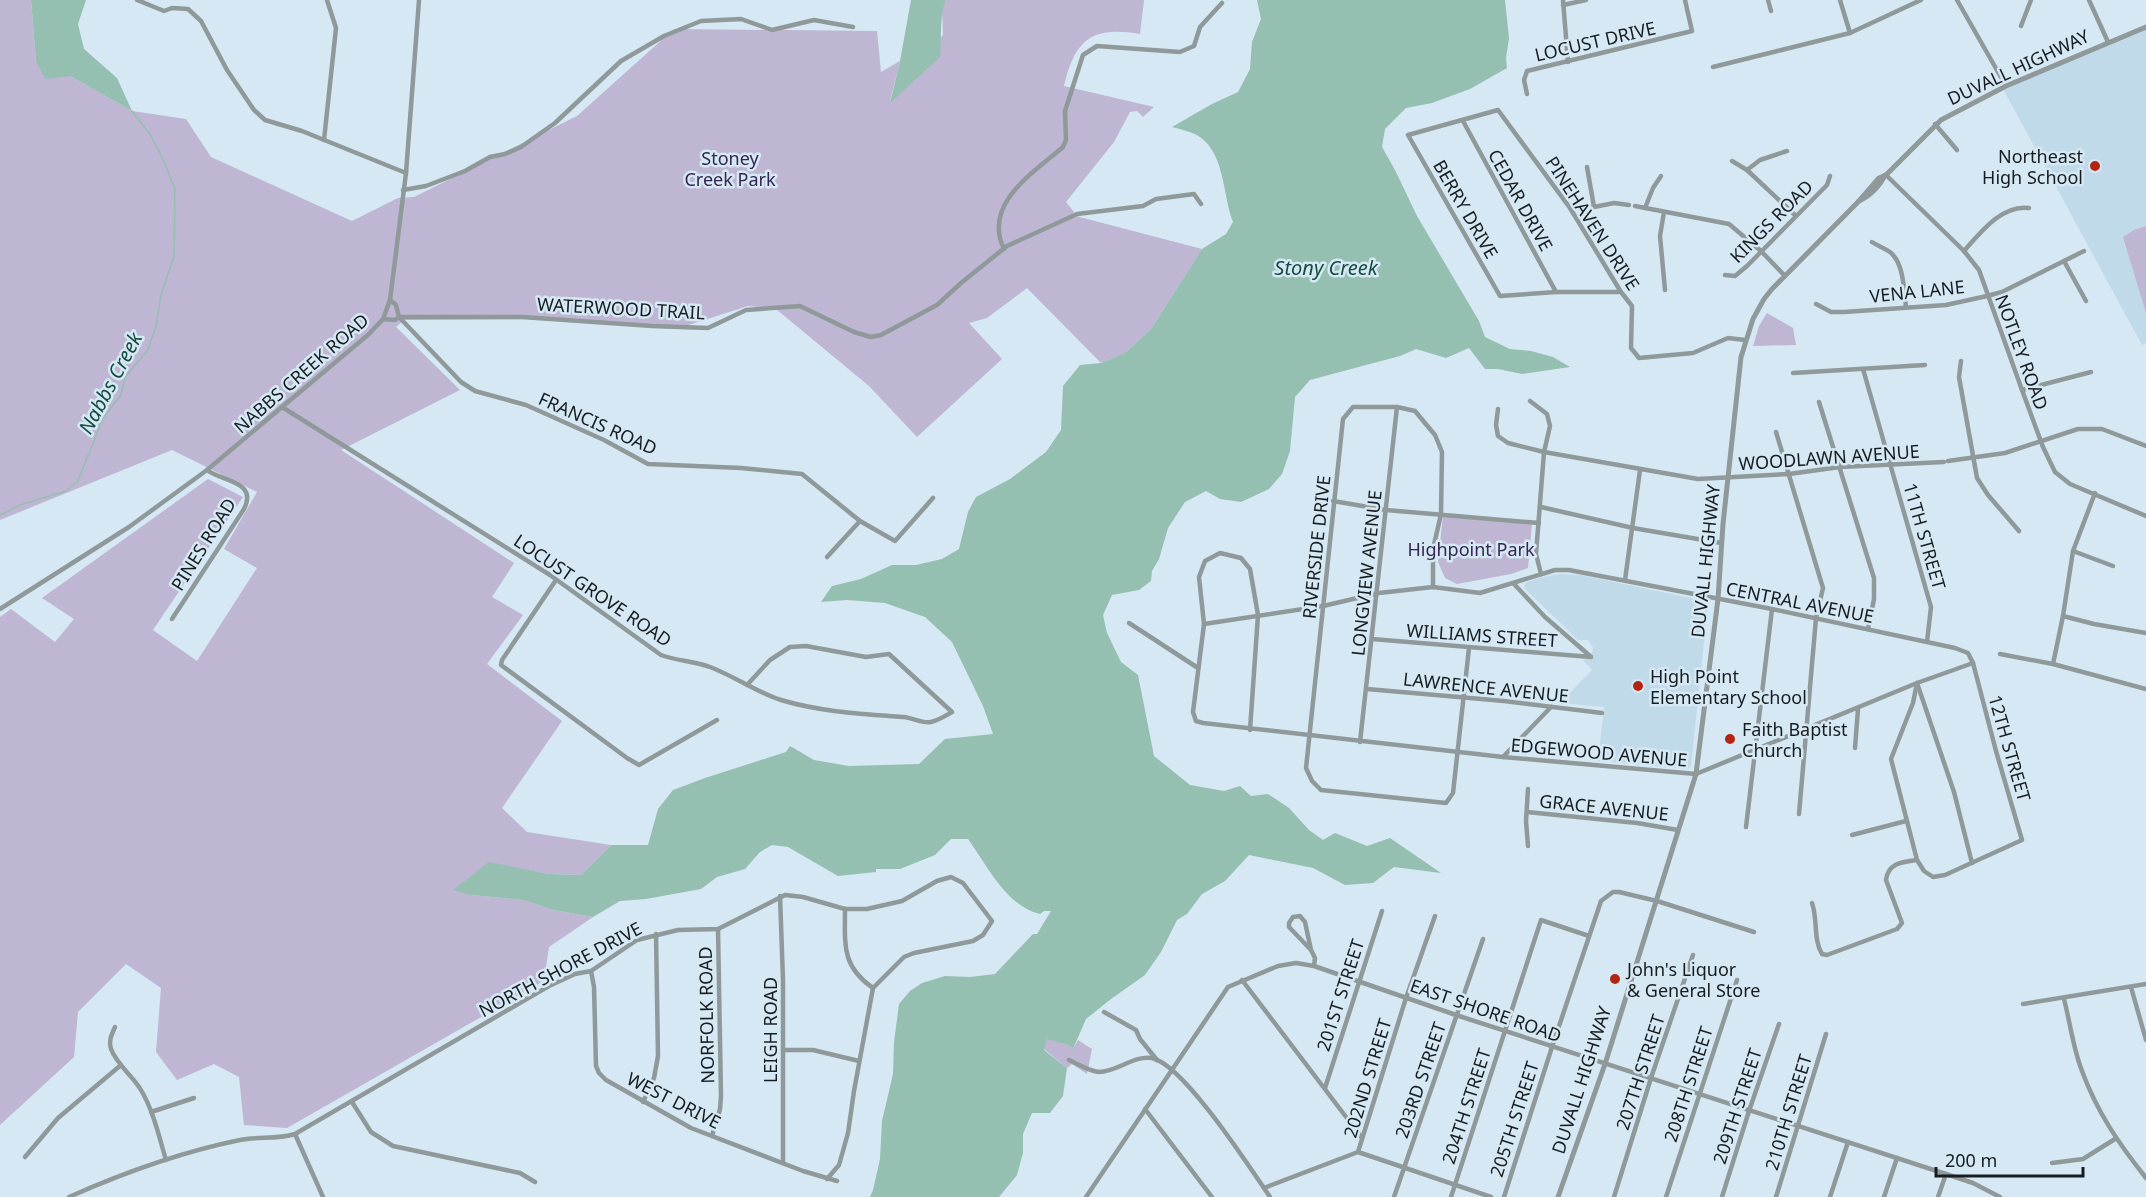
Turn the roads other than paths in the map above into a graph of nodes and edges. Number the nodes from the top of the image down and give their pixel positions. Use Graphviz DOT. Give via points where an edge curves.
graph roads {
  1 [pos="137,0"];
  2 [pos="327,0"];
  3 [pos="418,0"];
  4 [pos="1586,0"];
  5 [pos="1685,0"];
  6 [pos="1768,0"];
  7 [pos="1840,0"];
  8 [pos="1903,0"];
  9 [pos="1921,0"];
  10 [pos="1957,0"];
  11 [pos="2031,0"];
  12 [pos="2089,0"];
  13 [pos="1222,3"];
  14 [pos="1563,3"];
  15 [pos="1905,8"];
  16 [pos="1771,11"];
  17 [pos="2021,26"];
  18 [pos="853,27"];
  19 [pos="2146,27"];
  20 [pos="1850,33"];
  21 [pos="2108,42"];
  22 [pos="1568,62"];
  23 [pos="1713,67"];
  24 [pos="2006,86"];
  25 [pos="1527,94"];
  26 [pos="1463,121"];
  27 [pos="1935,124"];
  28 [pos="324,140"];
  29 [pos="1957,150"];
  30 [pos="1787,151"];
  31 [pos="1732,161"];
  32 [pos="1587,167"];
  33 [pos="1747,170"];
  34 [pos="406,173"];
  35 [pos="1886,175"];
  36 [pos="1661,176"];
  37 [pos="1830,176"];
  38 [pos="402,190"];
  39 [pos="1201,204"];
  40 [pos="1629,205"];
  41 [pos="1635,206"];
  42 [pos="1594,207"];
  43 [pos="1570,208"];
  44 [pos="1645,208"];
  45 [pos="2029,208"];
  46 [pos="1664,212"];
  47 [pos="1796,216"];
  48 [pos="1872,243"];
  49 [pos="1004,249"];
  50 [pos="1761,251"];
  51 [pos="1964,251"];
  52 [pos="2084,251"];
  53 [pos="2064,261"];
  54 [pos="1725,275"];
  55 [pos="1785,276"];
  56 [pos="1665,290"];
  57 [pos="1556,292"];
  58 [pos="1620,292"];
  59 [pos="1987,296"];
  60 [pos="390,300"];
  61 [pos="2086,301"];
  62 [pos="1816,304"];
  63 [pos="1906,307"];
  64 [pos="399,317"];
  65 [pos="383,319"];
  66 [pos="1745,340"];
  67 [pos="1961,361"];
  68 [pos="1925,365"];
  69 [pos="1863,369"];
  70 [pos="2091,372"];
  71 [pos="1793,373"];
  72 [pos="2022,390"];
  73 [pos="1530,401"];
  74 [pos="1819,402"];
  75 [pos="282,407"];
  76 [pos="1397,407"];
  77 [pos="1498,409"];
  78 [pos="1776,432"];
  79 [pos="2041,440"];
  80 [pos="2146,446"];
  81 [pos="1544,452"];
  82 [pos="1973,458"];
  83 [pos="1891,466"];
  84 [pos="1840,467"];
  85 [pos="207,470"];
  86 [pos="1640,470"];
  87 [pos="1789,474"];
  88 [pos="1729,478"];
  89 [pos="2095,493"];
  90 [pos="933,498"];
  91 [pos="1333,501"];
  92 [pos="1541,507"];
  93 [pos="1386,510"];
  94 [pos="1441,514"];
  95 [pos="2146,516"];
  96 [pos="860,521"];
  97 [pos="1539,523"];
  98 [pos="1633,528"];
  99 [pos="2019,531"];
  100 [pos="1721,543"];
  101 [pos="2073,551"];
  102 [pos="827,557"];
  103 [pos="2113,566"];
  104 [pos="1542,574"];
  105 [pos="556,580"];
  106 [pos="1626,580"];
  107 [pos="1514,584"];
  108 [pos="1433,587"];
  109 [pos="1377,593"];
  110 [pos="1718,599"];
  111 [pos="1323,606"];
  112 [pos="0,609"];
  113 [pos="1772,609"];
  114 [pos="1258,615"];
  115 [pos="2064,616"];
  116 [pos="1816,618"];
  117 [pos="172,619"];
  118 [pos="1129,623"];
  119 [pos="1204,624"];
  120 [pos="1868,629"];
  121 [pos="2146,633"];
  122 [pos="1372,639"];
  123 [pos="1927,642"];
  124 [pos="1469,648"];
  125 [pos="2000,654"];
  126 [pos="1973,663"];
  127 [pos="2052,664"];
  128 [pos="1198,668"];
  129 [pos="1917,683"];
  130 [pos="747,685"];
  131 [pos="1367,688"];
  132 [pos="2146,689"];
  133 [pos="1463,697"];
  134 [pos="1551,707"];
  135 [pos="1858,709"];
  136 [pos="1602,713"];
  137 [pos="717,720"];
  138 [pos="1250,730"];
  139 [pos="1807,730"];
  140 [pos="1310,737"];
  141 [pos="1360,742"];
  142 [pos="1855,748"];
  143 [pos="1756,750"];
  144 [pos="1457,752"];
  145 [pos="1503,757"];
  146 [pos="1696,774"];
  147 [pos="1527,789"];
  148 [pos="1527,812"];
  149 [pos="1799,814"];
  150 [pos="1906,821"];
  151 [pos="1746,827"];
  152 [pos="1678,830"];
  153 [pos="1852,835"];
  154 [pos="1528,846"];
  155 [pos="1917,860"];
  156 [pos="1972,863"];
  157 [pos="780,896"];
  158 [pos="1657,901"];
  159 [pos="1812,903"];
  160 [pos="845,909"];
  161 [pos="1382,911"];
  162 [pos="1435,916"];
  163 [pos="718,929"];
  164 [pos="1754,932"];
  165 [pos="656,934"];
  166 [pos="1589,936"];
  167 [pos="1483,939"];
  168 [pos="1311,950"];
  169 [pos="1694,955"];
  170 [pos="1314,966"];
  171 [pos="591,971"];
  172 [pos="1242,980"];
  173 [pos="1737,980"];
  174 [pos="1358,982"];
  175 [pos="2146,984"];
  176 [pos="2131,987"];
  177 [pos="873,988"];
  178 [pos="1406,998"];
  179 [pos="2064,999"];
  180 [pos="2024,1004"];
  181 [pos="1104,1012"];
  182 [pos="1456,1015"];
  183 [pos="1779,1024"];
  184 [pos="115,1027"];
  185 [pos="1504,1031"];
  186 [pos="1826,1034"];
  187 [pos="2146,1040"];
  188 [pos="1552,1047"];
  189 [pos="783,1050"];
  190 [pos="1069,1060"];
  191 [pos="1157,1060"];
  192 [pos="859,1061"];
  193 [pos="1605,1064"];
  194 [pos="121,1065"];
  195 [pos="1172,1068"];
  196 [pos="1651,1078"];
  197 [pos="1325,1088"];
  198 [pos="1700,1093"];
  199 [pos="194,1098"];
  200 [pos="351,1102"];
  201 [pos="643,1102"];
  202 [pos="1145,1109"];
  203 [pos="151,1112"];
  204 [pos="1749,1112"];
  205 [pos="1799,1127"];
  206 [pos="295,1134"];
  207 [pos="712,1136"];
  208 [pos="1362,1138"];
  209 [pos="2115,1139"];
  210 [pos="1848,1142"];
  211 [pos="1358,1152"];
  212 [pos="25,1156"];
  213 [pos="1897,1158"];
  214 [pos="166,1160"];
  215 [pos="783,1163"];
  216 [pos="2052,1163"];
  217 [pos="1404,1168"];
  218 [pos="1946,1174"];
  219 [pos="2146,1178"];
  220 [pos="827,1179"];
  221 [pos="837,1181"];
  222 [pos="535,1182"];
  223 [pos="1455,1185"];
  224 [pos="1264,1188"];
  225 [pos="1993,1195"];
  226 [pos="69,1197"];
  227 [pos="323,1197"];
  228 [pos="1086,1197"];
  229 [pos="1212,1197"];
  230 [pos="1270,1197"];
  231 [pos="1394,1197"];
  232 [pos="1450,1197"];
  233 [pos="1491,1197"];
  234 [pos="1504,1197"];
  235 [pos="1558,1197"];
  236 [pos="1614,1197"];
  237 [pos="1666,1197"];
  238 [pos="1722,1197"];
  239 [pos="1776,1197"];
  240 [pos="1830,1197"];
  241 [pos="1884,1197"];
  242 [pos="1938,1197"];
  243 [pos="2000,1197"];
  1 -- 28 [label="street" via="164,11 188,9 201,21 254,110 265,120"];
  2 -- 28 [label="street" via="336,28"];
  3 -- 34 [label="street, NABBS CREEK ROAD"];
  4 -- 14 [label="street"];
  5 -- 22 [label="street, LOCUST DRIVE" via="1692,31"];
  6 -- 16 [label="street"];
  7 -- 20 [label="street"];
  8 -- 15 [label="street"];
  9 -- 15 [label="street"];
  10 -- 24 [label="street"];
  11 -- 17 [label="street"];
  12 -- 21 [label="street"];
  13 -- 49 [label="street" via="1200,27 1194,46 1180,52 1098,46 1083,55 1065,111 1063,147 1008,196 1002,208 999,232"];
  14 -- 22 [label="street"];
  15 -- 20 [label="street"];
  18 -- 38 [label="street" via="814,20 772,30 741,20 701,21 664,36 621,61 555,123 521,147 426,186"];
  19 -- 21 [label="street, DUVALL HIGHWAY"];
  20 -- 23 [label="street"];
  21 -- 24 [label="street, DUVALL HIGHWAY"];
  22 -- 25 [label="street, LOCUST DRIVE" via="1527,71"];
  24 -- 27 [label="street, DUVALL HIGHWAY"];
  26 -- 43 [label="street, PINEHAVEN DRIVE" via="1498,110"];
  26 -- 57 [label="street, CEDAR DRIVE"];
  26 -- 57 [label="street, BERRY DRIVE" via="1408,135 1500,296"];
  27 -- 29 [label="street"];
  27 -- 35 [label="street, DUVALL HIGHWAY"];
  28 -- 34 [label="street"];
  30 -- 33 [label="street" via="1760,160"];
  31 -- 33 [label="street"];
  32 -- 42 [label="street"];
  33 -- 47 [label="street"];
  34 -- 38 [label="street, NABBS CREEK ROAD"];
  35 -- 51 [label="street, NOTLEY ROAD"];
  35 -- 55 [label="street, DUVALL HIGHWAY"];
  36 -- 44 [label="street"];
  37 -- 47 [label="street, KINGS ROAD"];
  38 -- 60 [label="street, NABBS CREEK ROAD"];
  39 -- 49 [label="street, WATERWOOD TRAIL" via="1194,194 1156,199 1143,206 1077,214"];
  40 -- 42 [label="street"];
  41 -- 44 [label="street"];
  42 -- 43 [label="street"];
  43 -- 58 [label="street, PINEHAVEN DRIVE"];
  44 -- 46 [label="street"];
  45 -- 51 [label="street" via="2017,208 1998,217"];
  46 -- 50 [label="street" via="1729,224"];
  46 -- 56 [label="street" via="1660,236"];
  47 -- 50 [label="street, KINGS ROAD"];
  48 -- 63 [label="street" via="1891,253 1897,262"];
  49 -- 64 [label="street, WATERWOOD TRAIL" via="937,305 871,337 800,306 746,310 708,328 522,317"];
  50 -- 54 [label="street, KINGS ROAD" via="1735,276"];
  50 -- 55 [label="street"];
  51 -- 59 [label="street, NOTLEY ROAD" via="1979,270"];
  52 -- 53 [label="street, VENA LANE"];
  53 -- 59 [label="street, VENA LANE"];
  53 -- 61 [label="street"];
  55 -- 66 [label="street, DUVALL HIGHWAY" via="1764,299"];
  57 -- 58 [label="street"];
  58 -- 66 [label="street, PINEHAVEN DRIVE" via="1632,306 1631,348 1639,358 1693,352 1728,338"];
  59 -- 63 [label="street, VENA LANE" via="1946,305"];
  59 -- 72 [label="street, NOTLEY ROAD"];
  60 -- 64 [label="street"];
  60 -- 65 [label="street, NABBS CREEK ROAD"];
  62 -- 63 [label="street, VENA LANE" via="1830,312"];
  64 -- 65 [label="street"];
  64 -- 96 [label="street, FRANCIS ROAD" via="468,388 526,405 648,464 802,474"];
  65 -- 75 [label="street, NABBS CREEK ROAD"];
  66 -- 88 [label="street, DUVALL HIGHWAY"];
  67 -- 82 [label="street" via="1959,377"];
  68 -- 69 [label="street"];
  69 -- 71 [label="street"];
  69 -- 83 [label="street, 11TH STREET"];
  70 -- 72 [label="street"];
  72 -- 79 [label="street, NOTLEY ROAD"];
  73 -- 81 [label="street" via="1547,414 1550,426"];
  74 -- 84 [label="street"];
  75 -- 85 [label="street, NABBS CREEK ROAD"];
  75 -- 105 [label="street, LOCUST GROVE ROAD"];
  76 -- 91 [label="street, RIVERSIDE DRIVE" via="1353,407 1343,419"];
  76 -- 93 [label="street, LONGVIEW AVENUE"];
  76 -- 94 [label="street" via="1415,411 1435,435 1442,452"];
  77 -- 81 [label="street, WOODLAWN AVENUE" via="1498,436"];
  78 -- 87 [label="street"];
  79 -- 80 [label="street, WOODLAWN AVENUE" via="2078,429 2102,429"];
  79 -- 82 [label="street, WOODLAWN AVENUE" via="2005,453"];
  79 -- 89 [label="street, NOTLEY ROAD" via="2055,472 2070,484"];
  81 -- 86 [label="street, WOODLAWN AVENUE"];
  81 -- 92 [label="street"];
  82 -- 83 [label="street, WOODLAWN AVENUE"];
  82 -- 99 [label="street" via="1982,487"];
  83 -- 84 [label="street, WOODLAWN AVENUE"];
  83 -- 123 [label="street, 11TH STREET" via="1931,607"];
  84 -- 87 [label="street, WOODLAWN AVENUE"];
  84 -- 120 [label="street" via="1874,578"];
  85 -- 112 [label="street, NABBS CREEK ROAD" via="129,527"];
  85 -- 117 [label="street, PINES ROAD" via="240,485 248,497"];
  86 -- 88 [label="street, WOODLAWN AVENUE" via="1698,479"];
  86 -- 98 [label="street"];
  87 -- 88 [label="street, WOODLAWN AVENUE"];
  87 -- 116 [label="street" via="1823,588"];
  88 -- 100 [label="street, DUVALL HIGHWAY"];
  89 -- 95 [label="street, NOTLEY ROAD"];
  89 -- 101 [label="street"];
  90 -- 96 [label="street, FRANCIS ROAD" via="895,541"];
  91 -- 93 [label="street"];
  91 -- 111 [label="street, RIVERSIDE DRIVE"];
  92 -- 97 [label="street"];
  92 -- 98 [label="street"];
  93 -- 94 [label="street"];
  93 -- 109 [label="street, LONGVIEW AVENUE"];
  94 -- 97 [label="street"];
  94 -- 108 [label="street" via="1433,549"];
  96 -- 102 [label="street"];
  97 -- 104 [label="street" via="1536,554"];
  98 -- 100 [label="street"];
  98 -- 106 [label="street"];
  100 -- 110 [label="street, DUVALL HIGHWAY"];
  101 -- 103 [label="street"];
  101 -- 115 [label="street"];
  104 -- 106 [label="street, CENTRAL AVENUE" via="1569,570"];
  104 -- 107 [label="street, CENTRAL AVENUE"];
  105 -- 130 [label="street, LOCUST GROVE ROAD" via="661,654 711,667"];
  105 -- 137 [label="street" via="501,665 639,765"];
  106 -- 110 [label="street, CENTRAL AVENUE"];
  107 -- 108 [label="street, CENTRAL AVENUE" via="1480,592"];
  107 -- 124 [label="street, WILLIAMS STREET" via="1591,657"];
  108 -- 109 [label="street, CENTRAL AVENUE"];
  109 -- 111 [label="street, CENTRAL AVENUE"];
  109 -- 122 [label="street, LONGVIEW AVENUE"];
  110 -- 113 [label="street, CENTRAL AVENUE"];
  110 -- 146 [label="street, DUVALL HIGHWAY"];
  111 -- 114 [label="street, CENTRAL AVENUE"];
  111 -- 140 [label="street, RIVERSIDE DRIVE"];
  113 -- 116 [label="street, CENTRAL AVENUE"];
  113 -- 143 [label="street"];
  114 -- 119 [label="street, CENTRAL AVENUE"];
  114 -- 119 [label="street" via="1250,569 1240,558 1220,553 1205,561 1199,577"];
  114 -- 138 [label="street"];
  115 -- 121 [label="street"];
  115 -- 127 [label="street"];
  116 -- 120 [label="street, CENTRAL AVENUE"];
  116 -- 139 [label="street"];
  118 -- 128 [label="street"];
  119 -- 128 [label="street"];
  120 -- 123 [label="street, CENTRAL AVENUE"];
  122 -- 124 [label="street, WILLIAMS STREET"];
  122 -- 131 [label="street, LONGVIEW AVENUE"];
  123 -- 126 [label="street, CENTRAL AVENUE" via="1968,653"];
  124 -- 133 [label="street"];
  125 -- 127 [label="street"];
  126 -- 129 [label="street, EDGEWOOD AVENUE"];
  126 -- 156 [label="street, 12TH STREET" via="2022,840"];
  127 -- 132 [label="street"];
  128 -- 138 [label="street, EDGEWOOD AVENUE" via="1193,712 1196,721"];
  129 -- 135 [label="street, EDGEWOOD AVENUE"];
  129 -- 150 [label="street" via="1891,759"];
  129 -- 156 [label="street" via="1954,792"];
  130 -- 130 [label="street, LOCUST GROVE ROAD" via="780,699 848,713 907,717 929,723 952,712 889,654 866,657 806,646 790,647 770,660"];
  131 -- 133 [label="street, LAWRENCE AVENUE"];
  131 -- 141 [label="street, LONGVIEW AVENUE"];
  133 -- 134 [label="street, LAWRENCE AVENUE"];
  133 -- 144 [label="street"];
  134 -- 136 [label="street, LAWRENCE AVENUE"];
  134 -- 145 [label="street"];
  135 -- 139 [label="street, EDGEWOOD AVENUE"];
  135 -- 142 [label="street"];
  138 -- 140 [label="street, EDGEWOOD AVENUE"];
  139 -- 143 [label="street, EDGEWOOD AVENUE"];
  139 -- 149 [label="street"];
  140 -- 141 [label="street, EDGEWOOD AVENUE"];
  140 -- 144 [label="street, RIVERSIDE DRIVE" via="1306,768 1321,790 1446,803 1454,794"];
  141 -- 144 [label="street, EDGEWOOD AVENUE"];
  143 -- 146 [label="street, EDGEWOOD AVENUE"];
  143 -- 151 [label="street"];
  144 -- 145 [label="street, EDGEWOOD AVENUE"];
  145 -- 146 [label="street, EDGEWOOD AVENUE"];
  146 -- 152 [label="street, DUVALL HIGHWAY"];
  147 -- 148 [label="street"];
  148 -- 152 [label="street, GRACE AVENUE"];
  148 -- 154 [label="street"];
  150 -- 153 [label="street"];
  150 -- 155 [label="street"];
  152 -- 158 [label="street, DUVALL HIGHWAY"];
  155 -- 156 [label="street" via="1924,872 1933,877"];
  155 -- 159 [label="street" via="1895,864 1886,874 1902,923 1897,929 1822,954"];
  157 -- 160 [label="street" via="795,895"];
  157 -- 163 [label="street, NORTH SHORE DRIVE"];
  157 -- 189 [label="street, LEIGH ROAD"];
  158 -- 164 [label="street"];
  158 -- 166 [label="street, 205TH STREET" via="1613,892 1602,901"];
  158 -- 193 [label="street, DUVALL HIGHWAY"];
  160 -- 177 [label="street" via="848,960 859,977"];
  160 -- 177 [label="street" via="892,905 951,877 963,883 992,921 983,935 973,941 904,957"];
  161 -- 174 [label="street, 201ST STREET"];
  162 -- 178 [label="street, 202ND STREET"];
  163 -- 165 [label="street, NORTH SHORE DRIVE"];
  163 -- 207 [label="street, NORFOLK ROAD" via="721,1096"];
  165 -- 171 [label="street, NORTH SHORE DRIVE" via="637,940"];
  165 -- 201 [label="street" via="658,1056 654,1078"];
  166 -- 185 [label="street, 204TH STREET" via="1541,921"];
  166 -- 188 [label="street, 205TH STREET"];
  167 -- 182 [label="street, 203RD STREET"];
  168 -- 168 [label="street" via="1289,927 1293,916 1300,916 1305,922"];
  168 -- 170 [label="street"];
  169 -- 196 [label="street, 207TH STREET"];
  170 -- 172 [label="street, EAST SHORE ROAD" via="1278,966"];
  170 -- 174 [label="street, EAST SHORE ROAD"];
  171 -- 200 [label="street, NORTH SHORE DRIVE" via="549,986"];
  171 -- 201 [label="street, WEST DRIVE" via="597,1070 610,1083"];
  172 -- 195 [label="street, EAST SHORE ROAD" via="1220,996"];
  172 -- 197 [label="street"];
  173 -- 198 [label="street, 208TH STREET"];
  174 -- 178 [label="street, EAST SHORE ROAD"];
  174 -- 197 [label="street, 201ST STREET"];
  175 -- 176 [label="street"];
  176 -- 179 [label="street"];
  176 -- 187 [label="street"];
  177 -- 192 [label="street"];
  178 -- 182 [label="street, EAST SHORE ROAD"];
  178 -- 208 [label="street, 202ND STREET"];
  179 -- 180 [label="street"];
  179 -- 209 [label="street" via="2082,1071"];
  181 -- 191 [label="street" via="1136,1030"];
  182 -- 185 [label="street, EAST SHORE ROAD"];
  182 -- 217 [label="street, 203RD STREET"];
  183 -- 204 [label="street, 209TH STREET"];
  184 -- 194 [label="street" via="110,1047"];
  185 -- 188 [label="street, EAST SHORE ROAD"];
  185 -- 223 [label="street, 204TH STREET"];
  186 -- 205 [label="street, 210TH STREET"];
  188 -- 193 [label="street, EAST SHORE ROAD"];
  188 -- 234 [label="street, 205TH STREET"];
  189 -- 192 [label="street" via="813,1050"];
  189 -- 215 [label="street, LEIGH ROAD"];
  190 -- 191 [label="street" via="1100,1072 1144,1058"];
  191 -- 195 [label="street"];
  192 -- 220 [label="street" via="845,1146 839,1165"];
  193 -- 196 [label="street, EAST SHORE ROAD"];
  193 -- 235 [label="street, DUVALL HIGHWAY"];
  194 -- 203 [label="street" via="140,1089"];
  194 -- 212 [label="street" via="58,1118"];
  195 -- 202 [label="street, EAST SHORE ROAD"];
  195 -- 224 [label="street" via="1228,1136"];
  196 -- 198 [label="street, EAST SHORE ROAD"];
  196 -- 236 [label="street, 207TH STREET"];
  197 -- 208 [label="street"];
  198 -- 204 [label="street, EAST SHORE ROAD"];
  198 -- 237 [label="street, 208TH STREET"];
  199 -- 203 [label="street"];
  200 -- 206 [label="street, NORTH SHORE DRIVE"];
  200 -- 222 [label="street" via="371,1132 393,1146 520,1173"];
  201 -- 207 [label="street, WEST DRIVE"];
  202 -- 228 [label="street, EAST SHORE ROAD"];
  202 -- 229 [label="street"];
  203 -- 214 [label="street"];
  204 -- 205 [label="street, EAST SHORE ROAD"];
  204 -- 238 [label="street, 209TH STREET"];
  205 -- 210 [label="street, EAST SHORE ROAD"];
  205 -- 239 [label="street, 210TH STREET"];
  206 -- 214 [label="street, NORTH SHORE DRIVE" via="240,1140"];
  206 -- 227 [label="street"];
  207 -- 215 [label="street, WEST DRIVE"];
  208 -- 211 [label="street, 202ND STREET"];
  209 -- 216 [label="street" via="2083,1159"];
  209 -- 219 [label="street"];
  210 -- 213 [label="street, EAST SHORE ROAD"];
  210 -- 240 [label="street"];
  211 -- 217 [label="street"];
  211 -- 224 [label="street, 202ND STREET"];
  213 -- 218 [label="street, EAST SHORE ROAD"];
  213 -- 241 [label="street"];
  214 -- 226 [label="street, NORTH SHORE DRIVE"];
  215 -- 220 [label="street, WEST DRIVE"];
  217 -- 223 [label="street"];
  217 -- 231 [label="street, 203RD STREET"];
  218 -- 225 [label="street, EAST SHORE ROAD"];
  218 -- 242 [label="street"];
  220 -- 221 [label="street, WEST DRIVE"];
  223 -- 232 [label="street, 204TH STREET"];
  223 -- 233 [label="street"];
  224 -- 230 [label="street"];
  225 -- 243 [label="street, EAST SHORE ROAD"];
}
